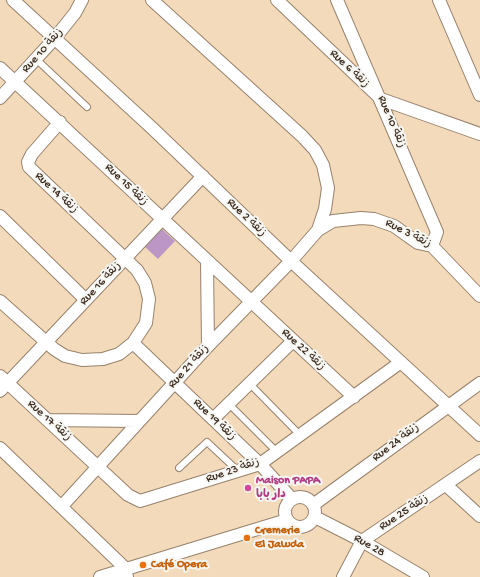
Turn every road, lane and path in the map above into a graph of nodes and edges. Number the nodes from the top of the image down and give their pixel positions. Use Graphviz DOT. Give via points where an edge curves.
graph roads {
  1 [pos="13,0"];
  2 [pos="82,0"];
  3 [pos="152,0"];
  4 [pos="277,0"];
  5 [pos="337,0"];
  6 [pos="438,0"];
  7 [pos="55,38"];
  8 [pos="36,59"];
  9 [pos="0,68"];
  10 [pos="15,82"];
  11 [pos="480,96"];
  12 [pos="0,98"];
  13 [pos="381,99"];
  14 [pos="87,107"];
  15 [pos="60,122"];
  16 [pos="480,134"];
  17 [pos="203,176"];
  18 [pos="0,216"];
  19 [pos="162,220"];
  20 [pos="318,230"];
  21 [pos="432,246"];
  22 [pos="126,258"];
  23 [pos="207,261"];
  24 [pos="291,261"];
  25 [pos="480,296"];
  26 [pos="86,300"];
  27 [pos="0,301"];
  28 [pos="252,303"];
  29 [pos="293,341"];
  30 [pos="46,343"];
  31 [pos="133,343"];
  32 [pos="208,346"];
  33 [pos="401,362"];
  34 [pos="3,383"];
  35 [pos="175,383"];
  36 [pos="480,383"];
  37 [pos="250,384"];
  38 [pos="354,397"];
  39 [pos="229,404"];
  40 [pos="448,405"];
  41 [pos="213,419"];
  42 [pos="48,420"];
  43 [pos="139,421"];
  44 [pos="300,435"];
  45 [pos="480,435"];
  46 [pos="277,452"];
  47 [pos="3,456"];
  48 [pos="480,461"];
  49 [pos="260,464"];
  50 [pos="99,466"];
  51 [pos="179,468"];
  52 [pos="238,471"];
  53 [pos="446,486"];
  54 [pos="292,499"];
  55 [pos="62,506"];
  56 [pos="314,511"];
  57 [pos="480,516"];
  58 [pos="287,520"];
  59 [pos="362,541"];
  60 [pos="126,573"];
  61 [pos="100,577"];
  62 [pos="343,577"];
  63 [pos="423,577"];
  1 -- 7 [label="street, Rue 2 زنقة"];
  2 -- 7 [label="street, Rue 10 زنقة"];
  3 -- 20 [label="street" via="315,150 323,165 328,188"];
  4 -- 13 [label="street, Rue 6 زنقة"];
  5 -- 13 [label="street, Rue 10 زنقة"];
  6 -- 11 [label="street"];
  7 -- 8 [label="street, Rue 10 زنقة"];
  7 -- 17 [label="street, Rue 2 زنقة"];
  8 -- 10 [label="street, Rue 10 زنقة"];
  8 -- 14 [label="lane"];
  9 -- 10 [label="street, Rue 15 زنقة"];
  10 -- 12 [label="street, Rue 10 زنقة"];
  10 -- 15 [label="street, Rue 15 زنقة"];
  13 -- 16 [label="street, Rue 6 زنقة"];
  13 -- 21 [label="street, Rue 10 زنقة" via="436,232"];
  15 -- 19 [label="street, Rue 15 زنقة"];
  15 -- 22 [label="street, Rue 14 زنقة" via="32,154 28,162 29,167"];
  17 -- 19 [label="street, Rue 16 زنقة"];
  17 -- 24 [label="street, Rue 2 زنقة"];
  18 -- 26 [label="street"];
  19 -- 22 [label="street, Rue 16 زنقة"];
  19 -- 23 [label="street, Rue 15 زنقة"];
  20 -- 21 [label="street, Rue 3 زنقة" via="340,219 374,219 394,226 418,242"];
  20 -- 24 [label="street, Rue 21 زنقة"];
  21 -- 25 [label="street, Rue 3 زنقة"];
  22 -- 26 [label="street, Rue 16 زنقة"];
  22 -- 31 [label="street" via="142,276 149,299 146,323"];
  23 -- 28 [label="street, Rue 15 زنقة"];
  23 -- 32 [label="street"];
  24 -- 28 [label="street, Rue 21 زنقة"];
  24 -- 33 [label="street, Rue 2 زنقة"];
  26 -- 30 [label="street, Rue 16 زنقة"];
  27 -- 30 [label="street"];
  28 -- 29 [label="street, Rue 22 زنقة"];
  28 -- 32 [label="street, Rue 21 زنقة"];
  29 -- 37 [label="street"];
  29 -- 38 [label="street, Rue 22 زنقة"];
  30 -- 31 [label="street" via="65,356 89,361 114,357"];
  30 -- 34 [label="street, Rue 16 زنقة"];
  31 -- 35 [label="street, Rue 19 زنقة"];
  32 -- 35 [label="street, Rue 21 زنقة"];
  33 -- 38 [label="street, Rue 23 زنقة"];
  33 -- 40 [label="street, Rue 2 زنقة"];
  34 -- 42 [label="street, Rue 17 زنقة"];
  35 -- 41 [label="street, Rue 19 زنقة"];
  35 -- 43 [label="street, Rue 21 زنقة"];
  36 -- 40 [label="street, Rue 24 زنقة"];
  37 -- 39 [label="street"];
  37 -- 44 [label="lane"];
  38 -- 44 [label="street, Rue 23 زنقة"];
  39 -- 41 [label="street"];
  39 -- 46 [label="lane"];
  40 -- 45 [label="street, Rue 2 زنقة"];
  40 -- 56 [label="street, Rue 24 زنقة"];
  41 -- 49 [label="street, Rue 19 زنقة"];
  42 -- 43 [label="street"];
  42 -- 50 [label="street, Rue 17 زنقة"];
  43 -- 50 [label="street, Rue 21 زنقة"];
  44 -- 46 [label="street, Rue 23 زنقة"];
  46 -- 49 [label="street, Rue 23 زنقة"];
  47 -- 55 [label="street"];
  48 -- 53 [label="street, Rue 25 زنقة"];
  49 -- 52 [label="street, Rue 23 زنقة"];
  49 -- 54 [label="street, Rue 19 زنقة"];
  50 -- 52 [label="street, Rue 23 زنقة" via="128,495 140,501"];
  50 -- 55 [label="street, Rue 21 زنقة"];
  51 -- 52 [label="lane" via="207,442"];
  53 -- 57 [label="street"];
  53 -- 59 [label="street, Rue 25 زنقة"];
  54 -- 56 [label="street" via="304,497"];
  54 -- 58 [label="street" via="285,508"];
  55 -- 60 [label="street"];
  56 -- 58 [label="street" via="310,523 303,527 295,526"];
  56 -- 59 [label="street, Rue 28"];
  58 -- 60 [label="street"];
  59 -- 62 [label="street, Rue 25 زنقة"];
  59 -- 63 [label="street, Rue 28"];
  60 -- 61 [label="street"];
}
